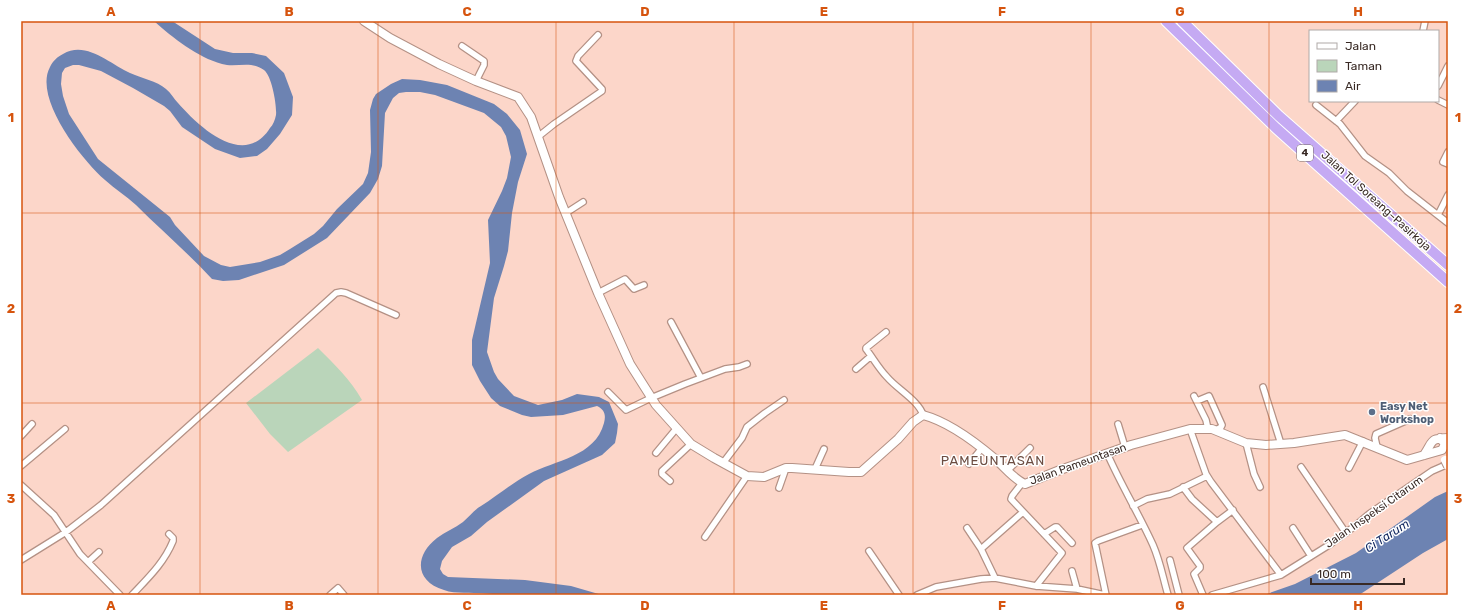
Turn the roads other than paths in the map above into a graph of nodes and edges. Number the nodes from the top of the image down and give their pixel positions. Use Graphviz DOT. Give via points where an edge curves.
graph roads {
  1 [pos="364,21"];
  2 [pos="1166,21"];
  3 [pos="1182,21"];
  4 [pos="598,35"];
  5 [pos="462,46"];
  6 [pos="1448,66"];
  7 [pos="476,81"];
  8 [pos="1439,84"];
  9 [pos="1439,100"];
  10 [pos="1354,102"];
  11 [pos="1316,105"];
  12 [pos="1448,105"];
  13 [pos="1336,121"];
  14 [pos="539,136"];
  15 [pos="1448,152"];
  16 [pos="1448,164"];
  17 [pos="1448,195"];
  18 [pos="583,202"];
  19 [pos="566,212"];
  20 [pos="1438,215"];
  21 [pos="1448,223"];
  22 [pos="1448,265"];
  23 [pos="1448,282"];
  24 [pos="644,285"];
  25 [pos="598,293"];
  26 [pos="396,315"];
  27 [pos="671,322"];
  28 [pos="886,332"];
  29 [pos="872,356"];
  30 [pos="747,364"];
  31 [pos="856,369"];
  32 [pos="701,378"];
  33 [pos="1263,387"];
  34 [pos="608,392"];
  35 [pos="651,398"];
  36 [pos="784,400"];
  37 [pos="923,415"];
  38 [pos="1410,419"];
  39 [pos="32,424"];
  40 [pos="1118,424"];
  41 [pos="65,429"];
  42 [pos="676,429"];
  43 [pos="1190,429"];
  44 [pos="1212,429"];
  45 [pos="21,436"];
  46 [pos="1444,438"];
  47 [pos="1363,441"];
  48 [pos="1246,443"];
  49 [pos="691,444"];
  50 [pos="1281,444"];
  51 [pos="1431,444"];
  52 [pos="1125,447"];
  53 [pos="1377,447"];
  54 [pos="982,448"];
  55 [pos="1030,448"];
  56 [pos="824,449"];
  57 [pos="656,453"];
  58 [pos="1107,453"];
  59 [pos="1424,455"];
  60 [pos="1444,455"];
  61 [pos="723,463"];
  62 [pos="970,464"];
  63 [pos="21,466"];
  64 [pos="1300,467"];
  65 [pos="786,468"];
  66 [pos="1349,468"];
  67 [pos="815,469"];
  68 [pos="1008,470"];
  69 [pos="747,476"];
  70 [pos="1207,476"];
  71 [pos="670,481"];
  72 [pos="1022,483"];
  73 [pos="21,485"];
  74 [pos="1183,487"];
  75 [pos="1260,487"];
  76 [pos="779,488"];
  77 [pos="1132,506"];
  78 [pos="1233,510"];
  79 [pos="1023,512"];
  80 [pos="1217,522"];
  81 [pos="1142,524"];
  82 [pos="967,528"];
  83 [pos="1293,528"];
  84 [pos="66,532"];
  85 [pos="1346,533"];
  86 [pos="169,534"];
  87 [pos="1044,534"];
  88 [pos="705,537"];
  89 [pos="1072,543"];
  90 [pos="981,549"];
  91 [pos="99,552"];
  92 [pos="869,552"];
  93 [pos="1311,556"];
  94 [pos="21,560"];
  95 [pos="1170,560"];
  96 [pos="88,562"];
  97 [pos="1072,571"];
  98 [pos="1281,575"];
  99 [pos="995,578"];
  100 [pos="1036,586"];
  101 [pos="1077,589"];
  102 [pos="120,595"];
  103 [pos="132,595"];
  104 [pos="330,595"];
  105 [pos="344,595"];
  106 [pos="899,595"];
  107 [pos="917,595"];
  108 [pos="1105,595"];
  109 [pos="1168,595"];
  110 [pos="1179,595"];
  111 [pos="1203,595"];
  112 [pos="1212,595"];
  1 -- 7 [label="street" via="390,38"];
  2 -- 23 [label="highway, Jalan Tol Soreang–Pasirkoja / 4" via="1276,128"];
  3 -- 22 [label="highway, Jalan Tol Soreang–Pasirkoja / 4" via="1279,116"];
  4 -- 14 [label="street" via="576,61 602,91"];
  5 -- 7 [label="street" via="484,61"];
  6 -- 8 [label="street"];
  7 -- 14 [label="street" via="518,97"];
  9 -- 12 [label="street"];
  10 -- 13 [label="street"];
  11 -- 13 [label="street"];
  13 -- 20 [label="street" via="1365,156"];
  14 -- 19 [label="street"];
  15 -- 16 [label="street" via="1443,162"];
  17 -- 20 [label="street"];
  18 -- 19 [label="street"];
  19 -- 25 [label="street"];
  20 -- 21 [label="street"];
  24 -- 25 [label="street" via="634,289 625,279"];
  25 -- 35 [label="street" via="630,364"];
  26 -- 84 [label="street" via="346,293 336,293 101,505"];
  27 -- 32 [label="street"];
  28 -- 29 [label="street" via="866,348"];
  29 -- 31 [label="street"];
  29 -- 37 [label="street" via="886,376 919,407"];
  30 -- 32 [label="street"];
  32 -- 35 [label="street"];
  33 -- 50 [label="street"];
  34 -- 35 [label="street" via="626,410"];
  35 -- 42 [label="street"];
  36 -- 61 [label="street" via="747,427"];
  37 -- 54 [label="street, Jalan Pameuntasan" via="937,419"];
  37 -- 67 [label="street" via="861,472"];
  38 -- 53 [label="street" via="1376,434"];
  39 -- 45 [label="street"];
  40 -- 52 [label="street"];
  41 -- 63 [label="street"];
  42 -- 49 [label="street"];
  42 -- 57 [label="street"];
  43 -- 44 [label="street, Jalan Pameuntasan"];
  43 -- 52 [label="street, Jalan Pameuntasan"];
  43 -- 70 [label="street"];
  44 -- 44 [label="street" via="1206,420 1196,398 1208,396 1222,425"];
  44 -- 48 [label="street, Jalan Pameuntasan"];
  46 -- 51 [label="street" via="1433,440"];
  46 -- 60 [label="street"];
  47 -- 50 [label="street, Jalan Pameuntasan" via="1345,434"];
  47 -- 53 [label="street, Jalan Pameuntasan"];
  47 -- 66 [label="street"];
  48 -- 50 [label="street, Jalan Pameuntasan"];
  48 -- 75 [label="street"];
  49 -- 61 [label="street"];
  49 -- 71 [label="street" via="662,471"];
  51 -- 59 [label="street"];
  51 -- 60 [label="street" via="1432,449"];
  52 -- 58 [label="street, Jalan Pameuntasan"];
  53 -- 59 [label="street, Jalan Pameuntasan" via="1407,460"];
  54 -- 62 [label="street"];
  54 -- 68 [label="street, Jalan Pameuntasan"];
  55 -- 68 [label="street"];
  56 -- 67 [label="street"];
  58 -- 72 [label="street, Jalan Pameuntasan" via="1033,482"];
  58 -- 77 [label="street"];
  59 -- 60 [label="street, Jalan Pameuntasan"];
  60 -- 85 [label="street, Jalan Inspeksi Citarum" via="1432,471"];
  61 -- 69 [label="street"];
  64 -- 85 [label="street"];
  65 -- 67 [label="street"];
  65 -- 69 [label="street" via="767,476"];
  65 -- 76 [label="street"];
  68 -- 72 [label="street, Jalan Pameuntasan"];
  69 -- 88 [label="street"];
  70 -- 74 [label="street"];
  70 -- 78 [label="street"];
  72 -- 79 [label="street" via="1010,499"];
  73 -- 84 [label="street" via="48,508"];
  74 -- 77 [label="street" via="1170,494 1147,499"];
  74 -- 80 [label="street"];
  77 -- 81 [label="street"];
  78 -- 80 [label="street"];
  78 -- 98 [label="street"];
  79 -- 87 [label="street"];
  79 -- 90 [label="street"];
  80 -- 111 [label="street" via="1187,548 1200,566 1194,574"];
  81 -- 108 [label="street" via="1096,542"];
  81 -- 109 [label="street" via="1159,560"];
  82 -- 90 [label="street"];
  83 -- 93 [label="street"];
  84 -- 94 [label="street"];
  84 -- 96 [label="street"];
  85 -- 93 [label="street, Jalan Inspeksi Citarum"];
  86 -- 103 [label="street" via="173,540 161,563"];
  87 -- 89 [label="street" via="1057,527"];
  87 -- 100 [label="street" via="1062,553"];
  90 -- 99 [label="street"];
  91 -- 96 [label="street"];
  92 -- 106 [label="street"];
  93 -- 98 [label="street, Jalan Inspeksi Citarum"];
  95 -- 110 [label="street"];
  96 -- 102 [label="street"];
  97 -- 101 [label="street"];
  98 -- 112 [label="street, Jalan Inspeksi Citarum"];
  99 -- 100 [label="street"];
  99 -- 107 [label="street" via="936,587"];
  100 -- 101 [label="street"];
  101 -- 108 [label="street"];
  104 -- 105 [label="street" via="338,588"];
}
